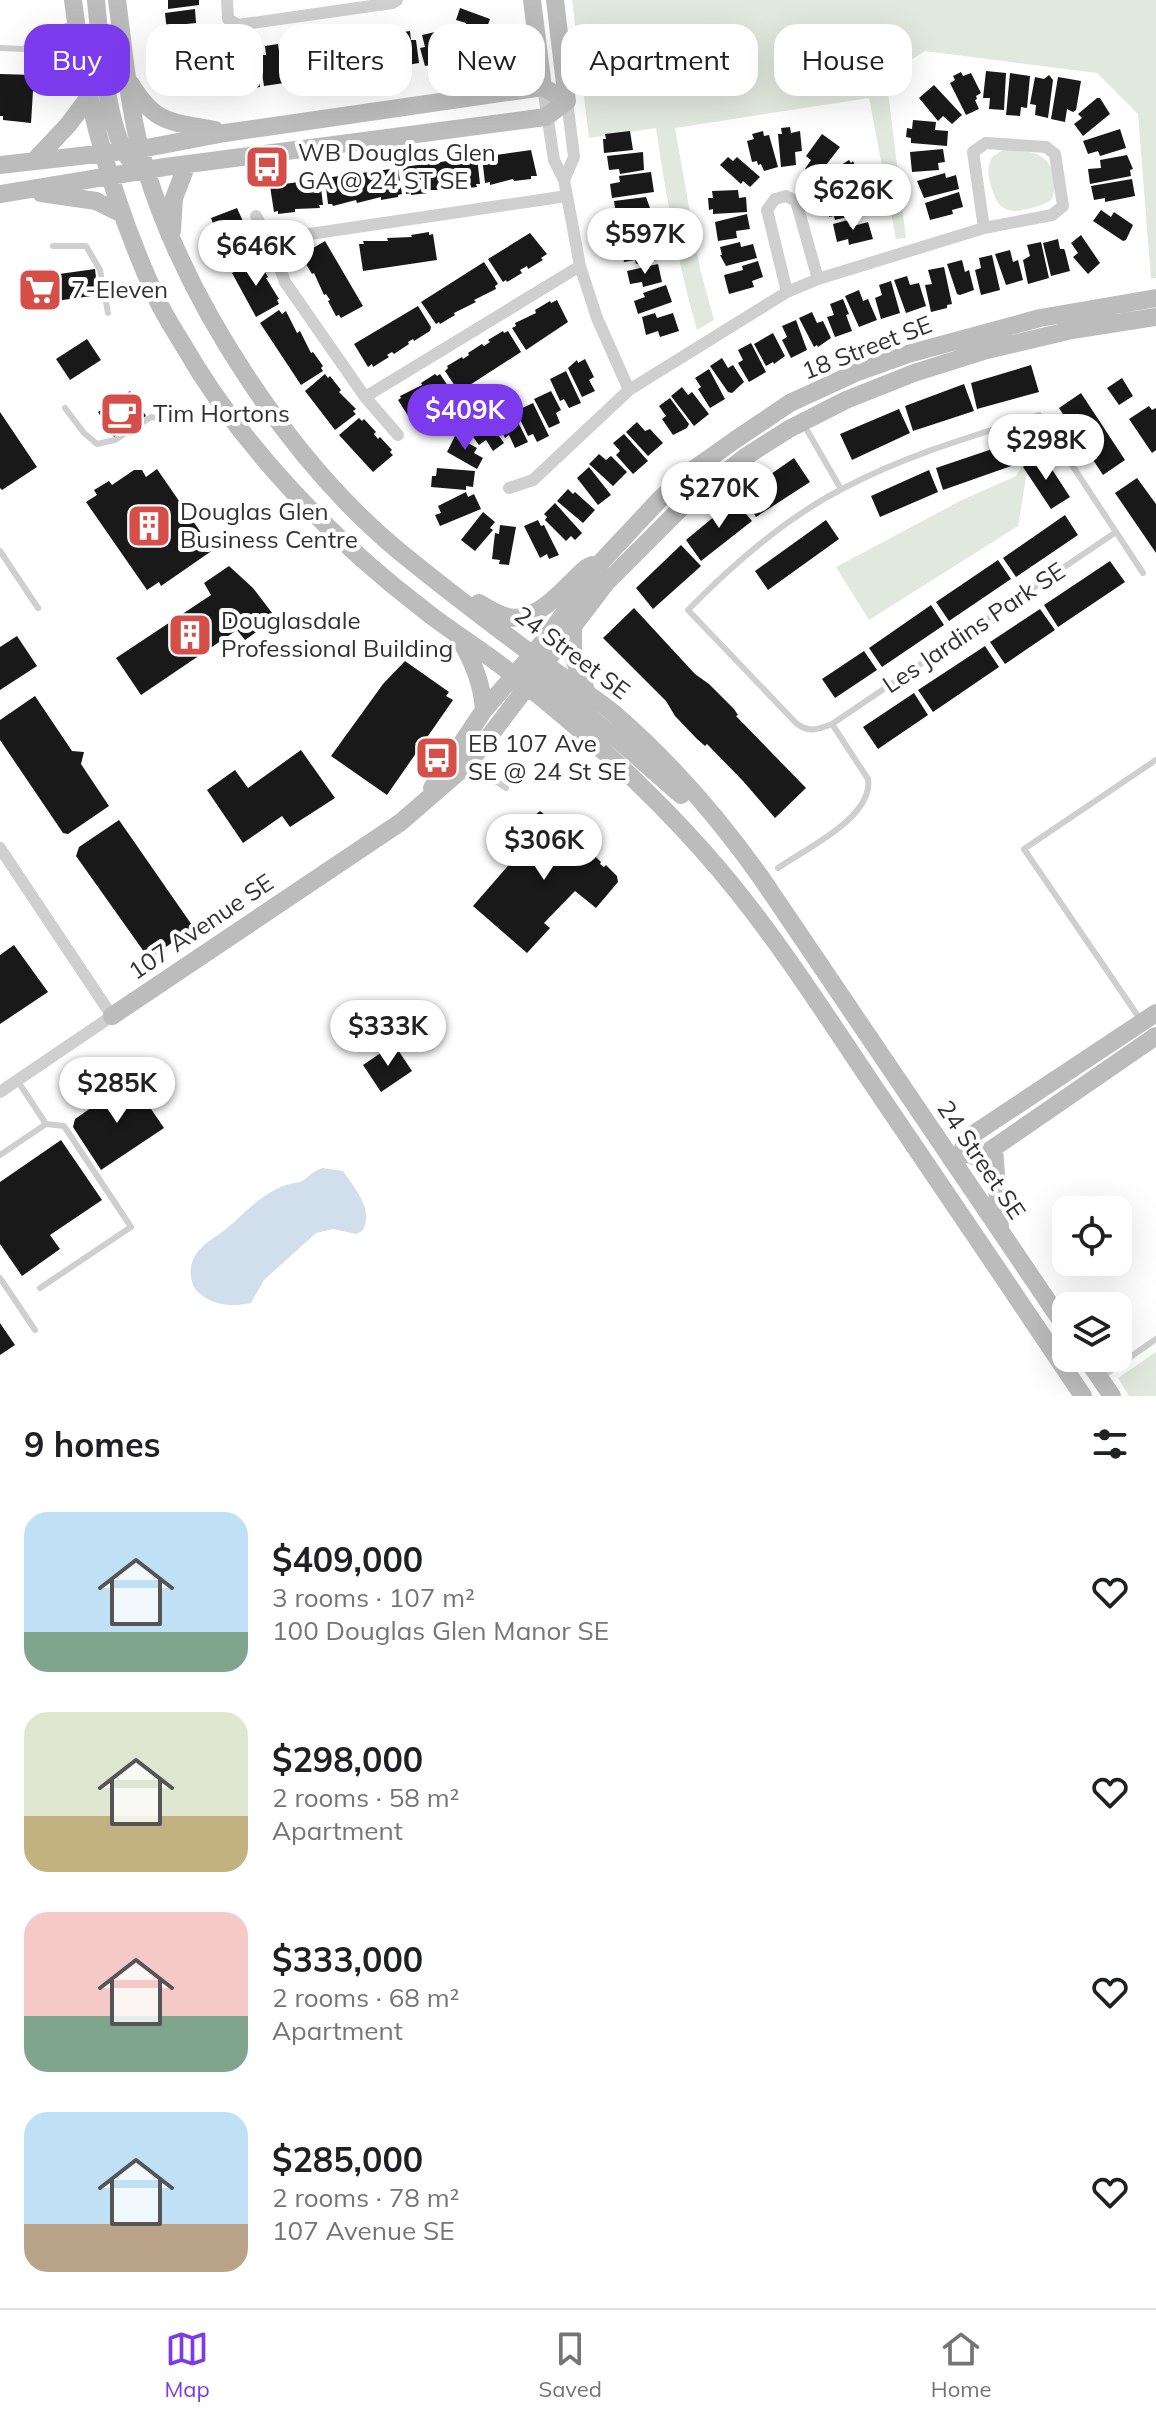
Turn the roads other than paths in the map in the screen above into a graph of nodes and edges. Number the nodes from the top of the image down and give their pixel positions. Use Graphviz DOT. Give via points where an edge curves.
graph roads {
  1 [pos="73,0"];
  2 [pos="96,0"];
  3 [pos="117,0"];
  4 [pos="227,0"];
  5 [pos="397,0"];
  6 [pos="532,0"];
  7 [pos="555,0"];
  8 [pos="76,21"];
  9 [pos="120,24"];
  10 [pos="535,24"];
  11 [pos="0,48"];
  12 [pos="130,83"];
  13 [pos="545,88"];
  14 [pos="128,96"];
  15 [pos="481,96"];
  16 [pos="544,96"];
  17 [pos="89,97"];
  18 [pos="567,101"];
  19 [pos="546,117"];
  20 [pos="225,133"];
  21 [pos="132,151"];
  22 [pos="104,154"];
  23 [pos="35,160"];
  24 [pos="187,164"];
  25 [pos="0,165"];
  26 [pos="146,170"];
  27 [pos="110,175"];
  28 [pos="564,180"];
  29 [pos="26,191"];
  30 [pos="0,194"];
  31 [pos="567,196"];
  32 [pos="122,214"];
  33 [pos="256,216"];
  34 [pos="984,228"];
  35 [pos="172,236"];
  36 [pos="269,240"];
  37 [pos="53,246"];
  38 [pos="580,266"];
  39 [pos="818,279"];
  40 [pos="787,292"];
  41 [pos="1156,298"];
  42 [pos="108,313"];
  43 [pos="1156,317"];
  44 [pos="629,390"];
  45 [pos="365,397"];
  46 [pos="65,408"];
  47 [pos="158,418"];
  48 [pos="802,422"];
  49 [pos="398,435"];
  50 [pos="509,488"];
  51 [pos="841,489"];
  52 [pos="1116,532"];
  53 [pos="0,551"];
  54 [pos="602,561"];
  55 [pos="1143,573"];
  56 [pos="440,582"];
  57 [pos="38,608"];
  58 [pos="573,627"];
  59 [pos="457,634"];
  60 [pos="536,671"];
  61 [pos="513,675"];
  62 [pos="587,693"];
  63 [pos="484,710"];
  64 [pos="832,724"];
  65 [pos="1156,760"];
  66 [pos="469,763"];
  67 [pos="506,788"];
  68 [pos="427,798"];
  69 [pos="707,810"];
  70 [pos="0,848"];
  71 [pos="778,868"];
  72 [pos="112,1016"];
  73 [pos="1152,1028"];
  74 [pos="17,1080"];
  75 [pos="0,1092"];
  76 [pos="46,1124"];
  77 [pos="994,1148"];
  78 [pos="0,1155"];
  79 [pos="956,1156"];
  80 [pos="929,1168"];
  81 [pos="1000,1231"];
  82 [pos="0,1278"];
  83 [pos="40,1288"];
  84 [pos="1052,1307"];
  85 [pos="35,1330"];
  86 [pos="1156,1339"];
  87 [pos="1096,1372"];
  88 [pos="1100,1378"];
  89 [pos="1083,1396"];
  90 [pos="1112,1396"];
  1 -- 8 [label="main road"];
  2 -- 21 [label="main road" via="112,112"];
  3 -- 9 [label="main road, 24 Street SE"];
  4 -- 5 [label="street" via="228,19 238,25"];
  6 -- 10 [label="main road"];
  7 -- 18 [label="main road"];
  8 -- 11 [label="lane" via="23,49"];
  8 -- 17 [label="main road, 24 Street SE"];
  12 -- 20 [label="main road" via="157,116"];
  13 -- 18 [label="main road"];
  14 -- 21 [label="main road, 24 Street SE"];
  15 -- 20 [label="main road"];
  16 -- 19 [label="street"];
  17 -- 22 [label="main road, 24 Street SE"];
  17 -- 23 [label="main road"];
  18 -- 19 [label="main road"];
  18 -- 28 [label="street" via="574,157"];
  19 -- 24 [label="main road"];
  19 -- 28 [label="street" via="554,160"];
  20 -- 21 [label="main road"];
  21 -- 22 [label="main road"];
  21 -- 26 [label="main road, 24 Street SE"];
  22 -- 23 [label="main road"];
  22 -- 27 [label="main road, 24 Street SE"];
  23 -- 25 [label="main road"];
  24 -- 26 [label="main road"];
  24 -- 35 [label="main road" via="174,198"];
  26 -- 27 [label="main road"];
  26 -- 35 [label="main road, 24 Street SE"];
  27 -- 29 [label="main road"];
  27 -- 32 [label="main road, 24 Street SE"];
  28 -- 31 [label="street"];
  29 -- 30 [label="main road"];
  29 -- 32 [label="main road" via="96,201"];
  31 -- 36 [label="street"];
  31 -- 38 [label="street"];
  32 -- 59 [label="main road, 24 Street SE" via="157,300 203,381 248,441 362,558"];
  33 -- 36 [label="street"];
  34 -- 34 [label="street" via="973,152 986,143 1046,147 1055,154 1063,206 1052,215"];
  34 -- 39 [label="street"];
  35 -- 56 [label="main road, 24 Street SE" via="243,371 302,453 368,524"];
  36 -- 45 [label="street" via="285,282"];
  37 -- 42 [label="lane" via="86,246 100,270"];
  38 -- 44 [label="street"];
  38 -- 45 [label="street"];
  39 -- 40 [label="street"];
  39 -- 40 [label="street" via="796,201 786,196 775,199 767,210"];
  40 -- 44 [label="street"];
  41 -- 54 [label="main road, 18 Street SE" via="975,335 855,373 790,403 694,469"];
  43 -- 48 [label="main road, 18 Street SE" via="987,350 914,373"];
  44 -- 50 [label="street" via="533,480"];
  45 -- 49 [label="street"];
  46 -- 47 [label="lane" via="97,444"];
  48 -- 51 [label="lane"];
  48 -- 58 [label="main road, 18 Street SE" via="745,457 681,508 606,583"];
  51 -- 52 [label="lane" via="952,442 1039,415"];
  51 -- 64 [label="lane" via="750,551 688,610 796,723 814,731"];
  52 -- 55 [label="lane"];
  52 -- 64 [label="lane, Les Jardins Park SE"];
  53 -- 57 [label="lane"];
  54 -- 56 [label="main road" via="528,616 505,616"];
  54 -- 60 [label="main road, 18 Street SE"];
  56 -- 60 [label="main road, 24 Street SE"];
  58 -- 60 [label="main road, 18 Street SE"];
  58 -- 62 [label="main road" via="573,656"];
  59 -- 61 [label="main road, 24 Street SE"];
  59 -- 63 [label="main road" via="474,664"];
  60 -- 61 [label="main road, 18 Street SE"];
  60 -- 61 [label="main road, 24 Street SE"];
  60 -- 62 [label="main road, 24 Street SE"];
  60 -- 66 [label="main road, 107 Avenue SE"];
  60 -- 69 [label="main road" via="683,796"];
  60 -- 80 [label="main road, 24 Street SE" via="723,874"];
  61 -- 63 [label="main road, 107 Avenue SE"];
  62 -- 69 [label="main road, 24 Street SE" via="645,741"];
  63 -- 68 [label="main road, 107 Avenue SE"];
  64 -- 71 [label="lane" via="868,779 866,799 851,818"];
  65 -- 73 [label="lane" via="1024,849"];
  66 -- 67 [label="lane"];
  66 -- 68 [label="main road, 107 Avenue SE"];
  68 -- 72 [label="main road, 107 Avenue SE" via="401,822"];
  69 -- 79 [label="main road, 24 Street SE"];
  70 -- 72 [label="street"];
  72 -- 74 [label="street, 107 Avenue SE"];
  73 -- 77 [label="main road"];
  73 -- 79 [label="main road" via="966,1139"];
  74 -- 75 [label="street, 107 Avenue SE"];
  74 -- 76 [label="lane"];
  76 -- 78 [label="lane"];
  76 -- 83 [label="lane" via="64,1126 131,1227"];
  77 -- 79 [label="main road" via="979,1158"];
  77 -- 81 [label="main road"];
  79 -- 80 [label="lane"];
  79 -- 81 [label="main road, 24 Street SE"];
  80 -- 89 [label="main road, 24 Street SE"];
  81 -- 84 [label="main road, 24 Street SE"];
  82 -- 85 [label="lane"];
  86 -- 88 [label="lane"];
  87 -- 88 [label="main road"];
  88 -- 90 [label="main road"];
}
